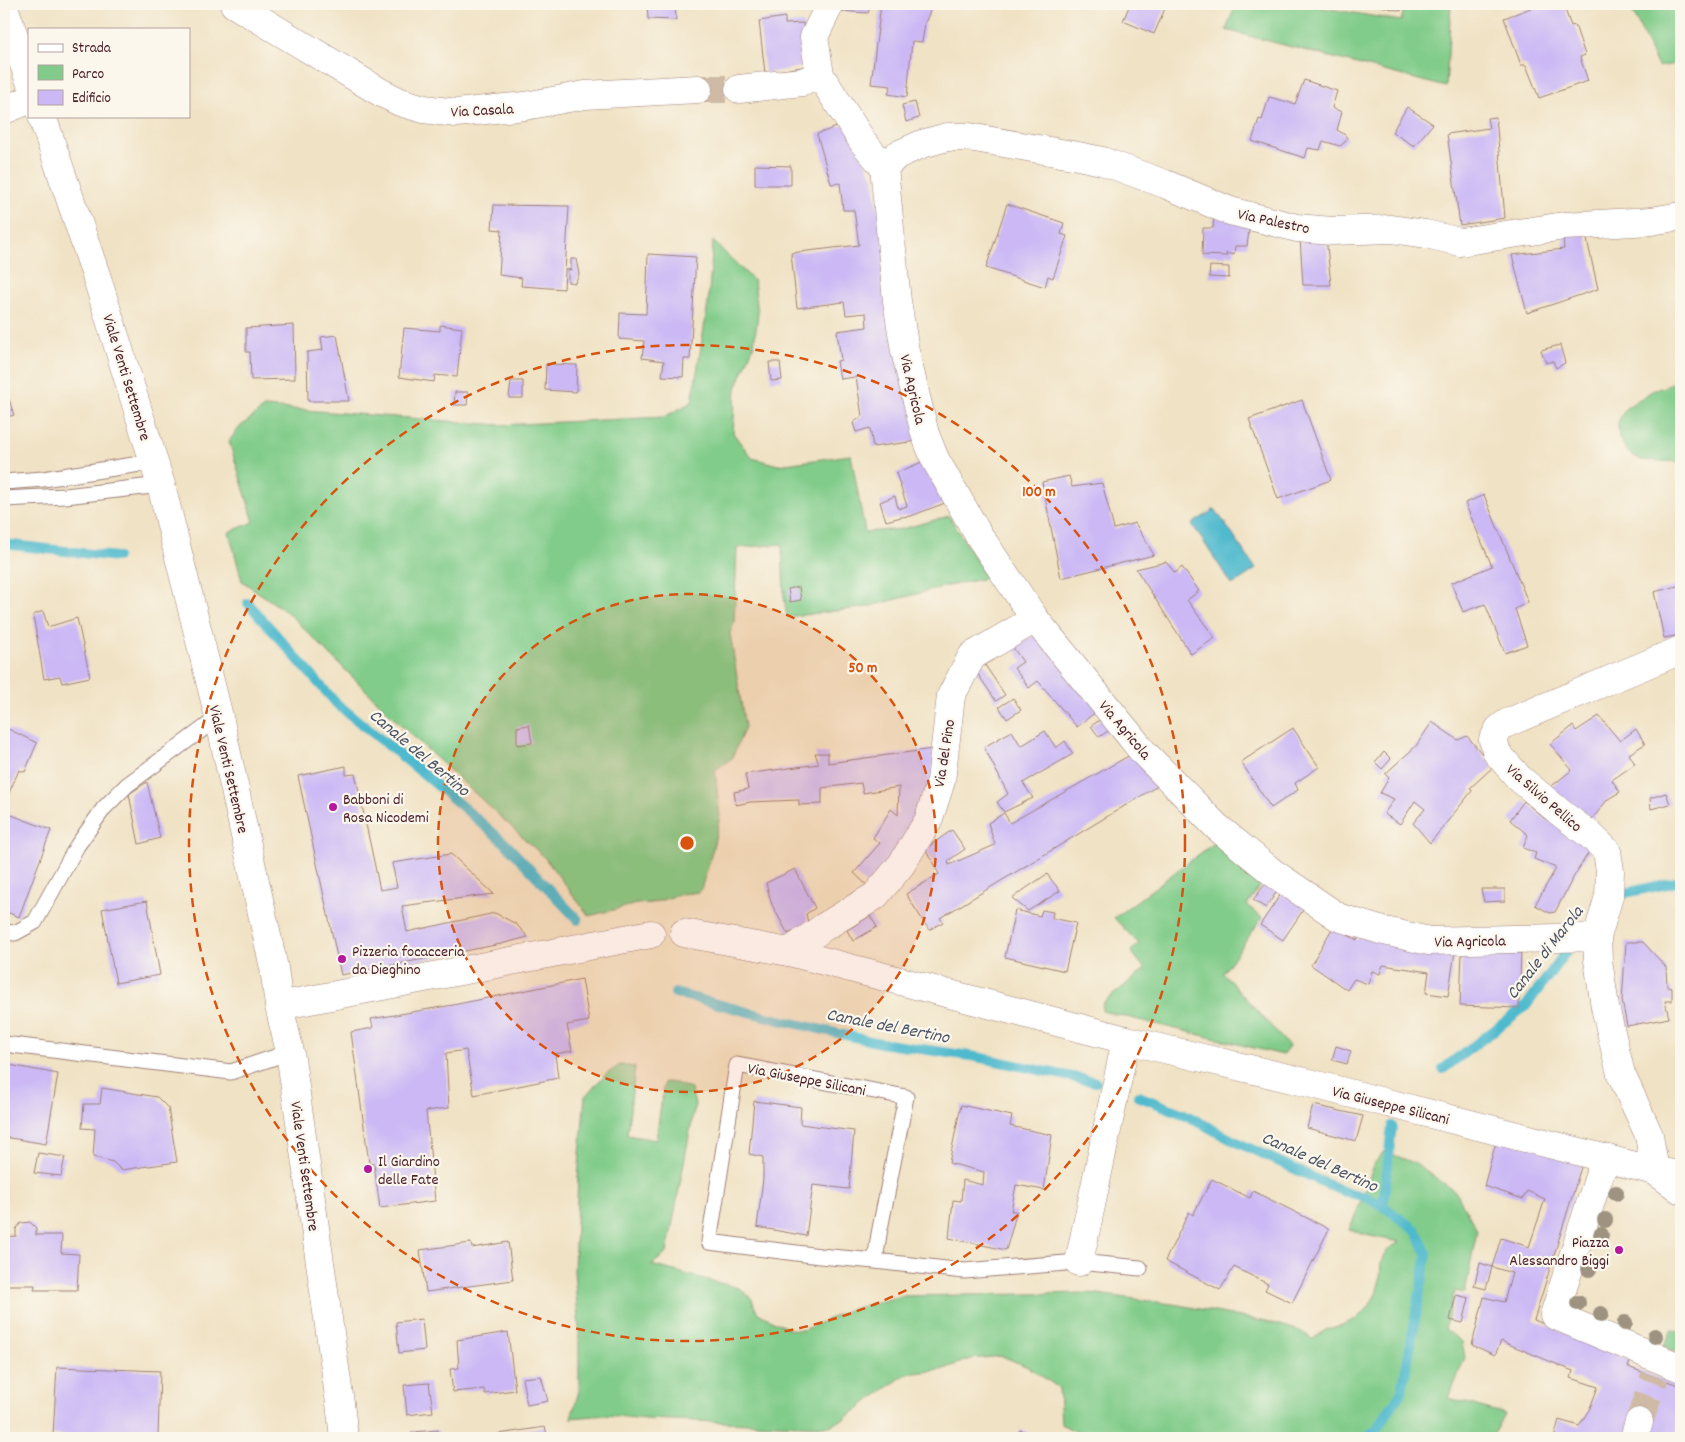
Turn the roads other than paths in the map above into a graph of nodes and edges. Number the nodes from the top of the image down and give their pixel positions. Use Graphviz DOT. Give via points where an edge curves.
graph roads {
  1 [pos="234,4"];
  2 [pos="830,4"];
  3 [pos="4,7"];
  4 [pos="820,75"];
  5 [pos="28,76"];
  6 [pos="698,89"];
  7 [pos="740,89"];
  8 [pos="28,100"];
  9 [pos="4,110"];
  10 [pos="43,118"];
  11 [pos="884,167"];
  12 [pos="1681,216"];
  13 [pos="157,474"];
  14 [pos="4,482"];
  15 [pos="4,499"];
  16 [pos="1034,619"];
  17 [pos="1681,650"];
  18 [pos="219,717"];
  19 [pos="4,932"];
  20 [pos="684,933"];
  21 [pos="639,936"];
  22 [pos="1597,937"];
  23 [pos="789,952"];
  24 [pos="279,1006"];
  25 [pos="1126,1040"];
  26 [pos="4,1044"];
  27 [pos="290,1052"];
  28 [pos="1605,1158"];
  29 [pos="1668,1173"];
  30 [pos="1681,1190"];
  31 [pos="875,1261"];
  32 [pos="1079,1262"];
  33 [pos="1140,1268"];
  34 [pos="1665,1368"];
  35 [pos="344,1438"];
  1 -- 6 [label="street, Via Casala" via="380,92 424,109 456,112 525,106 586,95"];
  2 -- 4 [label="street" via="814,37"];
  3 -- 5 [label="street"];
  4 -- 7 [label="street" via="802,82"];
  4 -- 11 [label="street" via="863,142"];
  8 -- 9 [label="street"];
  10 -- 13 [label="street, Viale Venti Settembre" via="96,275"];
  11 -- 12 [label="street, Via Palestro" via="897,155 922,144 947,137 969,137 1102,162 1230,211 1297,228 1391,229 1460,242 1564,226"];
  11 -- 16 [label="street, Via Agricola" via="897,301 925,434 956,498"];
  13 -- 14 [label="lane"];
  13 -- 15 [label="lane" via="65,496"];
  13 -- 18 [label="street, Viale Venti Settembre"];
  16 -- 22 [label="street, Via Agricola" via="1144,753 1217,828 1272,872 1338,917 1429,941"];
  16 -- 23 [label="street, Via del Pino" via="972,656 951,696 941,781 928,820 901,865 875,896"];
  17 -- 22 [label="street, Via Silvio Pellico" via="1507,723 1499,729 1494,740 1497,753 1519,778 1607,851 1610,870 1608,896"];
  18 -- 19 [label="lane" via="127,784 104,808 77,846 35,922 15,933"];
  18 -- 24 [label="street, Viale Venti Settembre" via="274,968"];
  20 -- 23 [label="street, Via Giuseppe Silicani"];
  21 -- 24 [label="street"];
  22 -- 29 [label="street" via="1605,1007 1621,1074"];
  23 -- 25 [label="street, Via Giuseppe Silicani"];
  24 -- 27 [label="street, Viale Venti Settembre"];
  25 -- 28 [label="street, Via Giuseppe Silicani"];
  25 -- 32 [label="street"];
  26 -- 27 [label="lane" via="231,1072"];
  27 -- 35 [label="street, Viale Venti Settembre"];
  28 -- 29 [label="street, Via Giuseppe Silicani"];
  28 -- 34 [label="street" via="1554,1315"];
  29 -- 30 [label="street"];
  31 -- 31 [label="lane, Via Giuseppe Silicani" via="906,1097 738,1065 709,1242"];
  31 -- 32 [label="lane, Via Giuseppe Silicani" via="964,1270"];
  32 -- 33 [label="lane, Via Giuseppe Silicani"];
}
